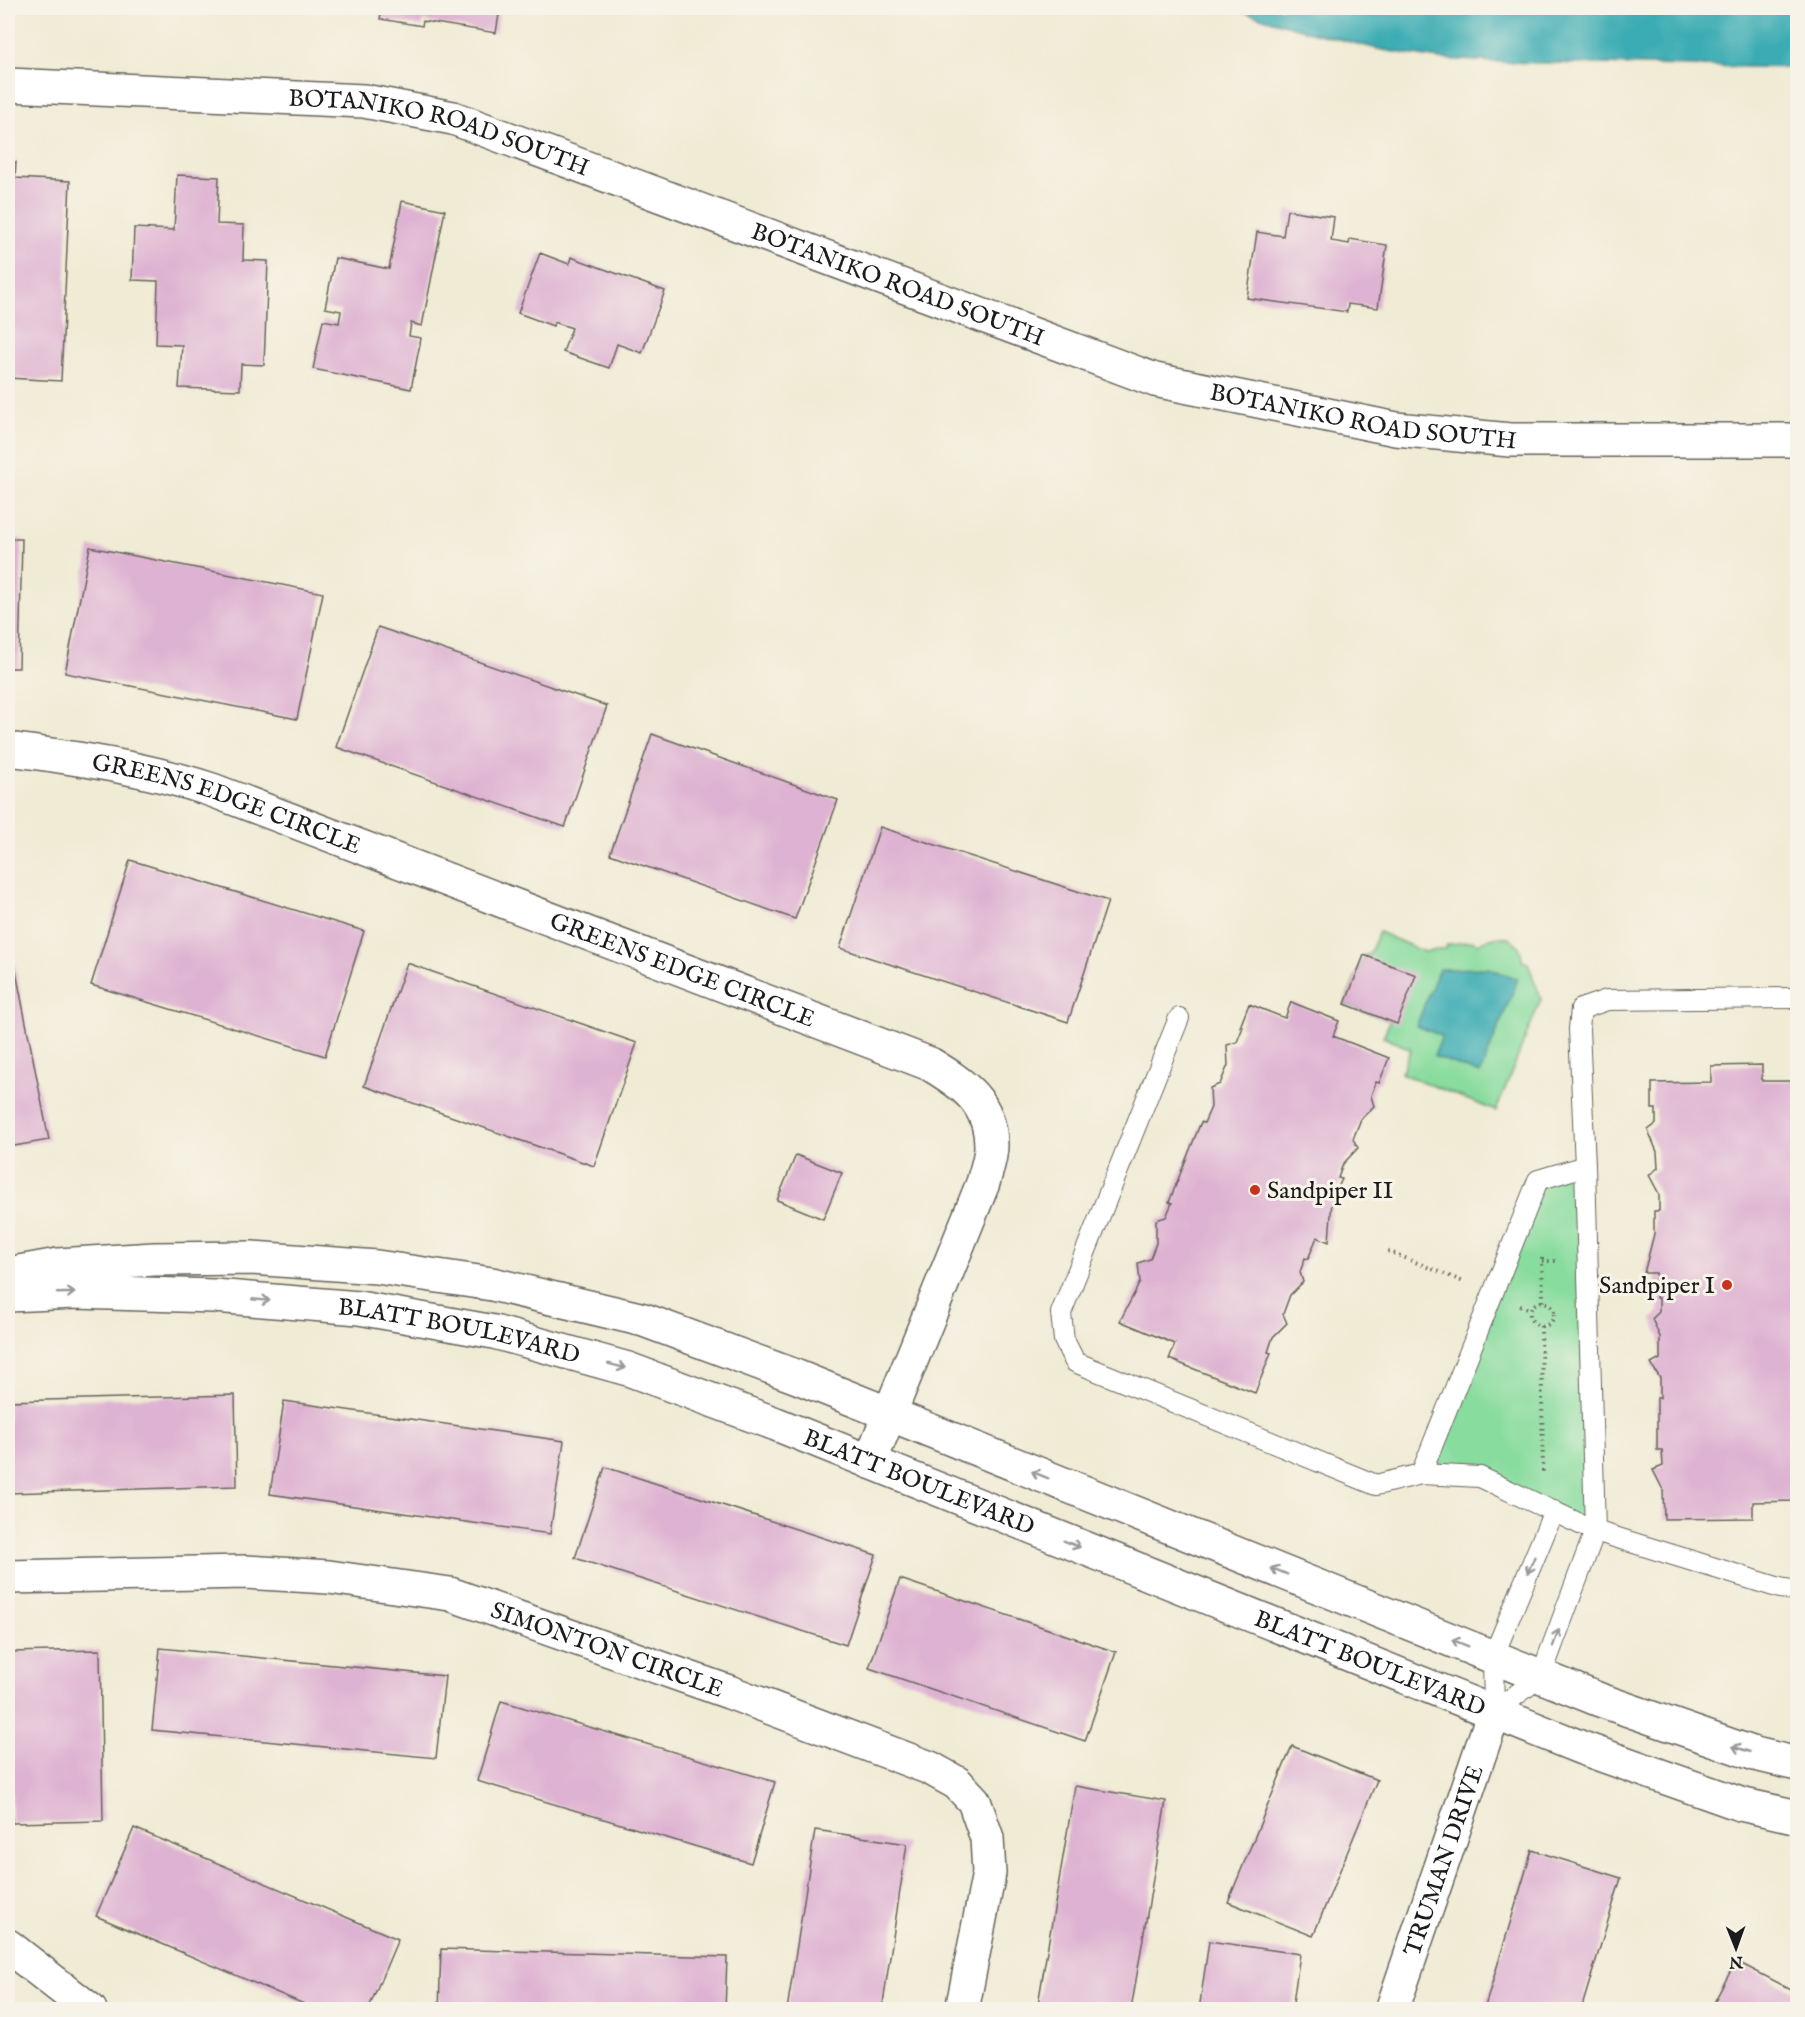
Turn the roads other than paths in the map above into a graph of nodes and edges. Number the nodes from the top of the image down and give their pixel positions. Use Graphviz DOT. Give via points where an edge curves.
graph roads {
  1 [pos="8,85"];
  2 [pos="1797,440"];
  3 [pos="8,749"];
  4 [pos="1797,998"];
  5 [pos="1179,1018"];
  6 [pos="1585,1166"];
  7 [pos="8,1274"];
  8 [pos="8,1294"];
  9 [pos="889,1414"];
  10 [pos="870,1462"];
  11 [pos="1421,1474"];
  12 [pos="1549,1508"];
  13 [pos="1595,1531"];
  14 [pos="8,1577"];
  15 [pos="1797,1591"];
  16 [pos="1493,1657"];
  17 [pos="1541,1676"];
  18 [pos="1494,1712"];
  19 [pos="1797,1764"];
  20 [pos="1797,1817"];
  21 [pos="8,1946"];
  22 [pos="90,2010"];
  23 [pos="962,2010"];
  24 [pos="1392,2010"];
  1 -- 2 [label="street, BOTANIKO ROAD SOUTH" via="364,101 453,118 1155,380 1396,429 1510,440"];
  3 -- 9 [label="street, GREENS EDGE CIRCLE" via="131,767 212,790 930,1064 963,1085 986,1114 991,1147 983,1183"];
  4 -- 6 [label="lane" via="1607,1000 1581,1009"];
  5 -- 11 [label="lane" via="1061,1313 1064,1340 1075,1362 1376,1485"];
  6 -- 11 [label="lane" via="1538,1180"];
  6 -- 13 [label="lane"];
  7 -- 9 [label="street, BLATT BOULEVARD" via="58,1265 252,1258 377,1267 492,1284 644,1320"];
  8 -- 10 [label="street, BLATT BOULEVARD, one-way" via="214,1296 359,1308 494,1332 628,1369"];
  9 -- 10 [label="street, GREENS EDGE CIRCLE"];
  16 -- 9 [label="street, BLATT BOULEVARD, one-way"];
  10 -- 18 [label="street, BLATT BOULEVARD, one-way"];
  11 -- 12 [label="lane" via="1480,1477"];
  12 -- 13 [label="lane"];
  12 -- 16 [label="lane, one-way"];
  13 -- 15 [label="lane"];
  17 -- 13 [label="lane, one-way"];
  14 -- 23 [label="street, SIMONTON CIRCLE" via="245,1572 329,1577 450,1594 930,1768 957,1783 974,1802 987,1838 988,1873"];
  16 -- 17 [label="street, BLATT BOULEVARD"];
  16 -- 18 [label="lane"];
  17 -- 18 [label="lane"];
  19 -- 17 [label="street, BLATT BOULEVARD, one-way" via="1755,1754"];
  18 -- 20 [label="street, BLATT BOULEVARD" via="1740,1804"];
  18 -- 24 [label="street, TRUMAN DRIVE"];
  21 -- 22 [label="street"];
}
